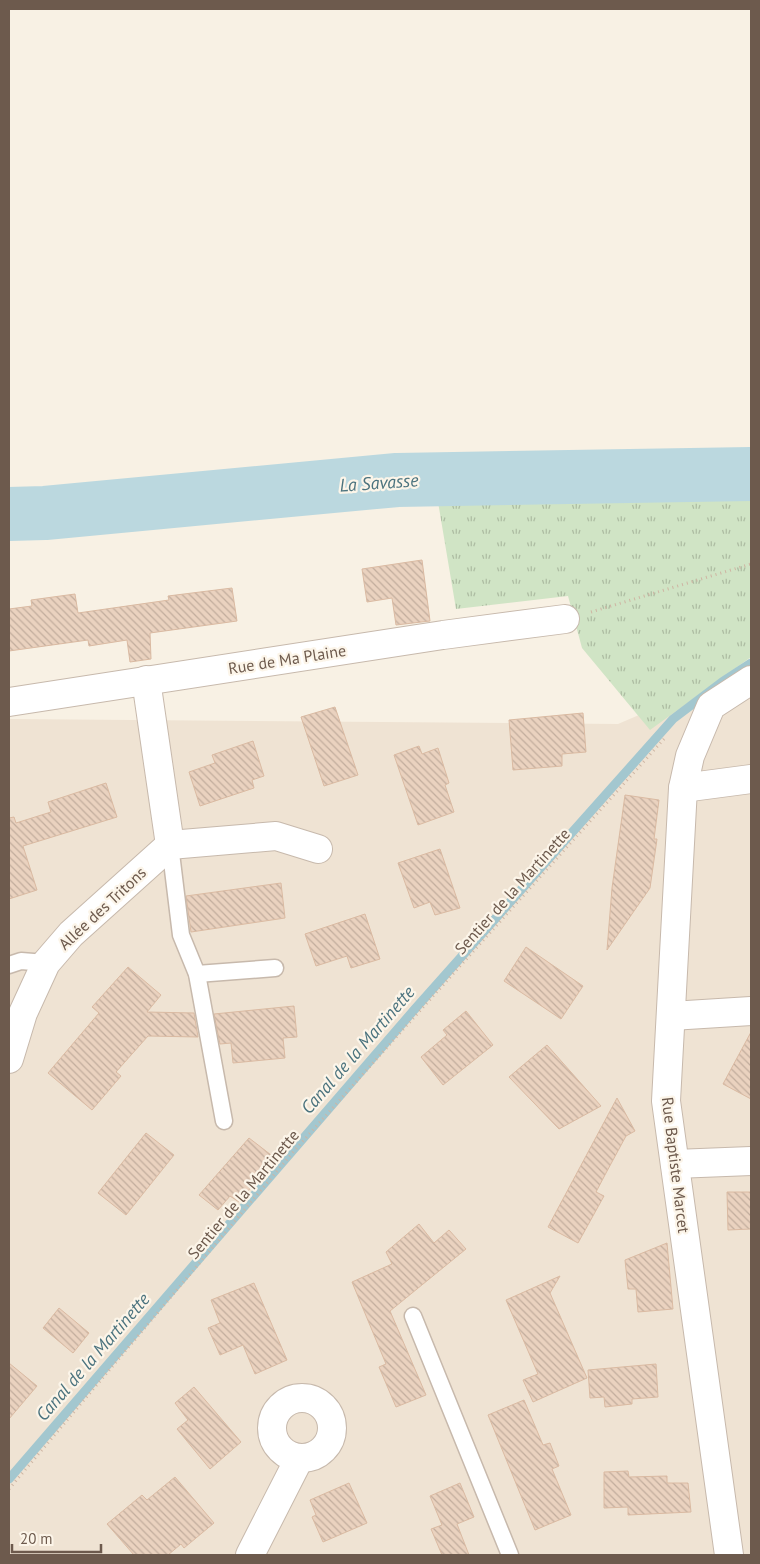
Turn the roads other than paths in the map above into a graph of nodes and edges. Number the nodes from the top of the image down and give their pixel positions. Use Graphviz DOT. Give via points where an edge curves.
graph roads {
  1 [pos="565,619"];
  2 [pos="146,680"];
  3 [pos="751,680"];
  4 [pos="9,702"];
  5 [pos="751,779"];
  6 [pos="683,788"];
  7 [pos="170,845"];
  8 [pos="318,849"];
  9 [pos="46,963"];
  10 [pos="9,965"];
  11 [pos="275,968"];
  12 [pos="197,974"];
  13 [pos="751,1010"];
  14 [pos="671,1016"];
  15 [pos="10,1050"];
  16 [pos="224,1121"];
  17 [pos="751,1161"];
  18 [pos="675,1164"];
  19 [pos="413,1316"];
  20 [pos="299,1459"];
  21 [pos="250,1555"];
  22 [pos="510,1555"];
  23 [pos="729,1555"];
  1 -- 2 [label="street, Rue de Ma Plaine"];
  2 -- 4 [label="street, Rue de Ma Plaine"];
  2 -- 7 [label="street, Allée des Tritons"];
  3 -- 6 [label="street, Rue Baptiste Marcet" via="711,706 690,756"];
  5 -- 6 [label="street"];
  6 -- 14 [label="street, Rue Baptiste Marcet"];
  7 -- 8 [label="street" via="276,836"];
  7 -- 9 [label="street, Allée des Tritons" via="70,934"];
  7 -- 12 [label="lane, Allée des Tritons" via="181,935"];
  9 -- 10 [label="lane" via="21,961"];
  9 -- 15 [label="street, Allée des Tritons"];
  11 -- 12 [label="lane"];
  12 -- 16 [label="lane, Allée des Tritons"];
  13 -- 14 [label="street"];
  14 -- 18 [label="street, Rue Baptiste Marcet" via="666,1101"];
  17 -- 18 [label="street"];
  18 -- 23 [label="street, Rue Baptiste Marcet"];
  19 -- 22 [label="lane"];
  20 -- 21 [label="street"];
}
